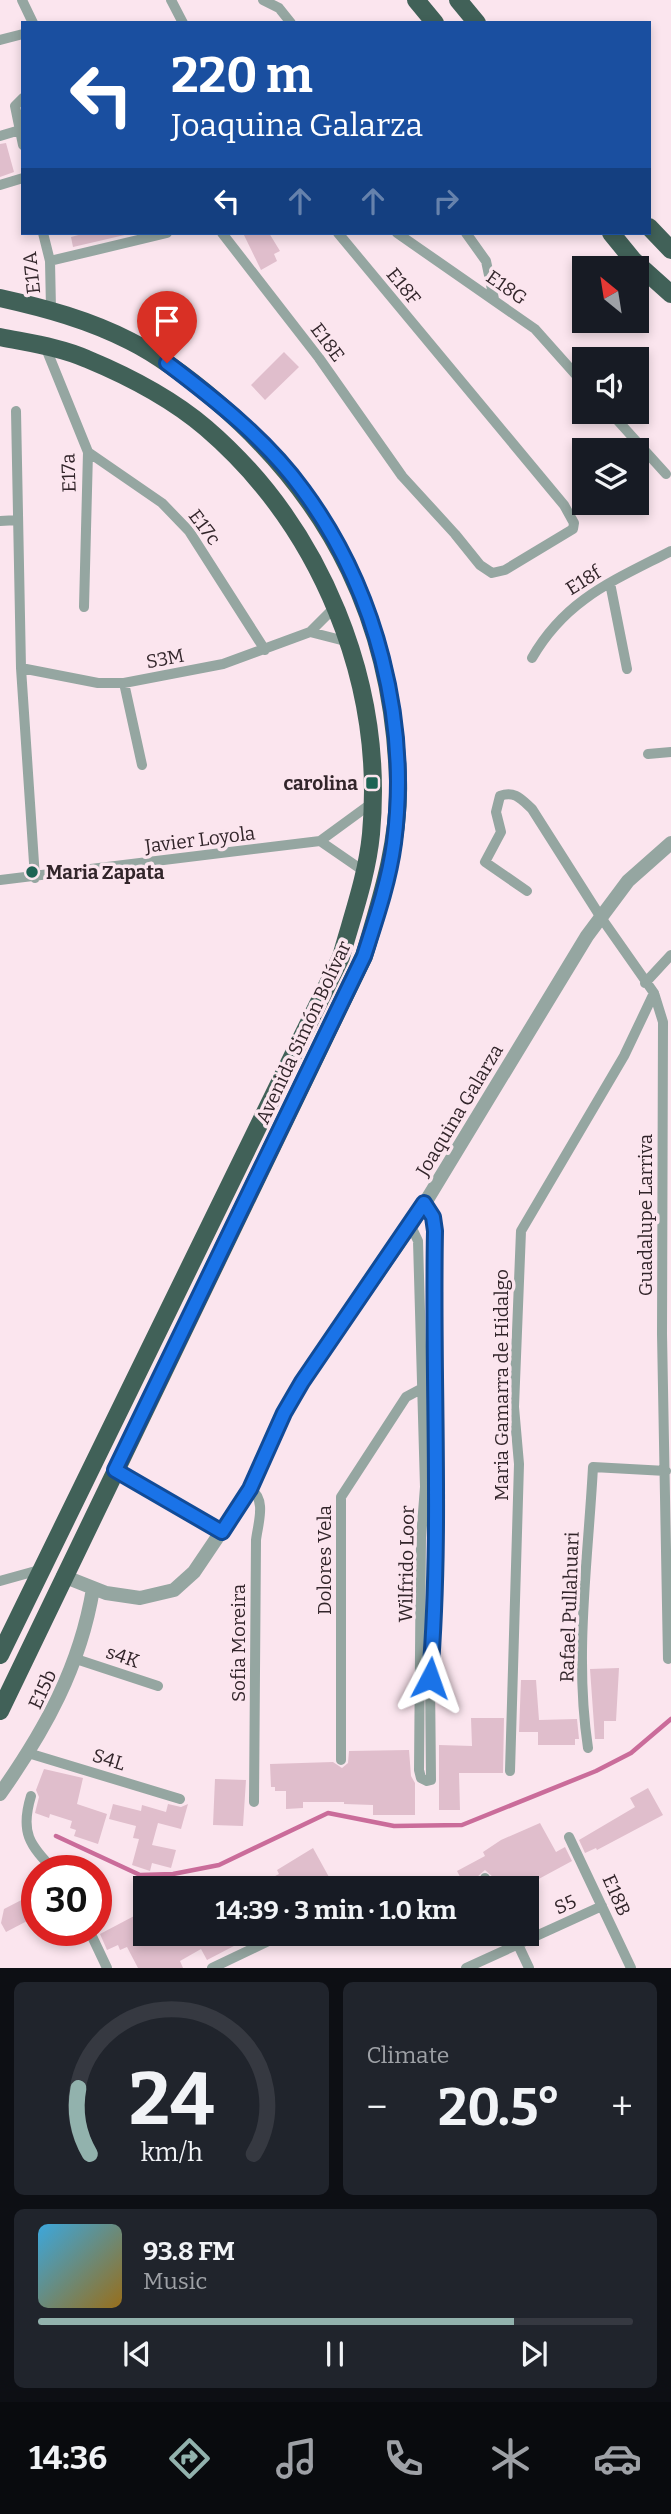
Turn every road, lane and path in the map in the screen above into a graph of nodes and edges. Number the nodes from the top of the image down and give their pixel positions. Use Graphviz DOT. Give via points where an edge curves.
graph roads {
  1 [pos="22,0"];
  2 [pos="171,0"];
  3 [pos="263,0"];
  4 [pos="416,0"];
  5 [pos="458,0"];
  6 [pos="32,21"];
  7 [pos="182,21"];
  8 [pos="289,21"];
  9 [pos="433,21"];
  10 [pos="475,21"];
  11 [pos="21,35"];
  12 [pos="0,40"];
  13 [pos="21,99"];
  14 [pos="20,130"];
  15 [pos="21,135"];
  16 [pos="0,136"];
  17 [pos="21,179"];
  18 [pos="0,185"];
  19 [pos="651,229"];
  20 [pos="44,235"];
  21 [pos="159,235"];
  22 [pos="224,235"];
  23 [pos="340,235"];
  24 [pos="400,235"];
  25 [pos="467,235"];
  26 [pos="613,235"];
  27 [pos="671,250"];
  28 [pos="50,261"];
  29 [pos="671,295"];
  30 [pos="0,298"];
  31 [pos="494,299"];
  32 [pos="51,309"];
  33 [pos="0,337"];
  34 [pos="45,346"];
  35 [pos="443,361"];
  36 [pos="572,371"];
  37 [pos="16,411"];
  38 [pos="621,424"];
  39 [pos="88,452"];
  40 [pos="666,474"];
  41 [pos="18,520"];
  42 [pos="0,521"];
  43 [pos="671,551"];
  44 [pos="610,583"];
  45 [pos="84,607"];
  46 [pos="335,607"];
  47 [pos="310,632"];
  48 [pos="349,642"];
  49 [pos="265,650"];
  50 [pos="532,657"];
  51 [pos="21,668"];
  52 [pos="627,669"];
  53 [pos="124,683"];
  54 [pos="671,752"];
  55 [pos="648,754"];
  56 [pos="142,765"];
  57 [pos="372,803"];
  58 [pos="320,841"];
  59 [pos="671,844"];
  60 [pos="365,872"];
  61 [pos="35,878"];
  62 [pos="0,880"];
  63 [pos="527,891"];
  64 [pos="600,916"];
  65 [pos="671,955"];
  66 [pos="645,983"];
  67 [pos="654,993"];
  68 [pos="424,1203"];
  69 [pos="411,1226"];
  70 [pos="666,1234"];
  71 [pos="421,1390"];
  72 [pos="115,1470"];
  73 [pos="666,1471"];
  74 [pos="250,1489"];
  75 [pos="669,1519"];
  76 [pos="222,1532"];
  77 [pos="43,1569"];
  78 [pos="63,1576"];
  79 [pos="0,1581"];
  80 [pos="93,1589"];
  81 [pos="2,1644"];
  82 [pos="76,1659"];
  83 [pos="668,1659"];
  84 [pos="158,1686"];
  85 [pos="0,1711"];
  86 [pos="588,1748"];
  87 [pos="28,1753"];
  88 [pos="341,1760"];
  89 [pos="510,1771"];
  90 [pos="0,1794"];
  91 [pos="31,1796"];
  92 [pos="180,1799"];
  93 [pos="254,1801"];
  94 [pos="569,1837"];
  95 [pos="40,1855"];
  96 [pos="602,1906"];
  97 [pos="539,1930"];
  98 [pos="97,1946"];
  99 [pos="259,1946"];
  100 [pos="504,1946"];
  101 [pos="519,1946"];
  102 [pos="107,1968"];
  103 [pos="214,1968"];
  104 [pos="466,1968"];
  105 [pos="529,1968"];
  106 [pos="631,1968"];
  1 -- 6 [label="street"];
  2 -- 7 [label="street"];
  3 -- 8 [label="street" via="279,8"];
  4 -- 9 [label="highway"];
  5 -- 10 [label="highway"];
  11 -- 12 [label="street"];
  13 -- 14 [label="street" via="15,106"];
  14 -- 15 [label="street"];
  14 -- 16 [label="street"];
  17 -- 18 [label="street"];
  19 -- 27 [label="highway"];
  20 -- 28 [label="street, E17A"];
  21 -- 28 [label="street"];
  22 -- 35 [label="street, E18E" via="319,358 401,476 480,565 492,573 505,570 572,529 574,523 564,505"];
  23 -- 35 [label="street, E18F"];
  24 -- 31 [label="street, E18G"];
  25 -- 31 [label="street" via="486,261"];
  26 -- 29 [label="highway"];
  28 -- 32 [label="street, E17A"];
  30 -- 32 [label="highway, Avenida Simón Bolívar"];
  31 -- 36 [label="street, E18G" via="535,329"];
  32 -- 72 [label="highway, Avenida Simón Bolívar" via="130,341 167,363 238,420 303,489 349,570 382,655 391,698 398,781 394,843 364,956"];
  33 -- 34 [label="highway, Avenida Simón Bolívar"];
  34 -- 39 [label="street, E17a"];
  34 -- 46 [label="highway, Avenida Simón Bolívar" via="86,358 169,401 205,427 243,463 295,527"];
  37 -- 41 [label="street"];
  38 -- 40 [label="street"];
  39 -- 45 [label="street, E17a"];
  39 -- 49 [label="street, E17c" via="162,503 189,531"];
  41 -- 42 [label="street"];
  41 -- 51 [label="street"];
  43 -- 44 [label="street, E18f"];
  44 -- 50 [label="street, E18f" via="559,618"];
  44 -- 52 [label="street"];
  46 -- 47 [label="street, S3M"];
  46 -- 48 [label="highway, Avenida Simón Bolívar"];
  47 -- 48 [label="street"];
  47 -- 49 [label="street, S3M"];
  48 -- 57 [label="highway, Avenida Simón Bolívar" via="365,698"];
  49 -- 53 [label="street, S3M" via="223,664"];
  51 -- 53 [label="street, S3M" via="97,683"];
  51 -- 61 [label="street"];
  53 -- 56 [label="street"];
  54 -- 55 [label="street"];
  57 -- 58 [label="street, Javier Loyola"];
  57 -- 60 [label="highway, Avenida Simón Bolívar"];
  58 -- 60 [label="street"];
  58 -- 61 [label="street, Javier Loyola"];
  59 -- 64 [label="street, Joaquina Galarza" via="628,881"];
  60 -- 77 [label="highway, Avenida Simón Bolívar" via="341,957"];
  61 -- 62 [label="street, Javier Loyola"];
  63 -- 64 [label="street, Guadalupe Larriva" via="485,862 500,832 498,799 512,793 532,809"];
  64 -- 66 [label="street, Guadalupe Larriva"];
  64 -- 68 [label="street, Joaquina Galarza"];
  65 -- 66 [label="street"];
  66 -- 67 [label="street, Guadalupe Larriva"];
  67 -- 70 [label="street, Guadalupe Larriva" via="663,1022"];
  67 -- 89 [label="street, Maria Gamarra de Hidalgo" via="624,1056 521,1231"];
  68 -- 69 [label="street, Joaquina Galarza"];
  68 -- 71 [label="street, Wilfrido Loor" via="435,1231 438,1438 430,1678 432,1765 431,1780 427,1781 419,1770 425,1487"];
  69 -- 71 [label="street, Wilfrido Loor" via="418,1241"];
  69 -- 74 [label="street, Joaquina Galarza" via="302,1382"];
  70 -- 73 [label="street, Guadalupe Larriva"];
  71 -- 88 [label="street, Dolores Vela" via="406,1397 341,1497"];
  72 -- 76 [label="street"];
  72 -- 78 [label="highway, Avenida Simón Bolívar"];
  73 -- 75 [label="street, Guadalupe Larriva"];
  73 -- 86 [label="street, Rafael Pullahuari" via="593,1467 582,1661"];
  74 -- 76 [label="street, Joaquina Galarza"];
  74 -- 93 [label="street, Sofia Moreira" via="260,1501"];
  75 -- 83 [label="street, Guadalupe Larriva"];
  76 -- 80 [label="street, Joaquina Galarza" via="194,1572 169,1592 140,1598"];
  77 -- 79 [label="street"];
  77 -- 81 [label="highway, Avenida Simón Bolívar"];
  78 -- 80 [label="street, Joaquina Galarza"];
  78 -- 85 [label="highway, Avenida Simón Bolívar"];
  80 -- 82 [label="street, E15b"];
  82 -- 84 [label="street, s4K"];
  82 -- 87 [label="street, E15b" via="53,1712"];
  87 -- 90 [label="street, E15b"];
  87 -- 92 [label="street, S4L"];
  91 -- 95 [label="street" via="25,1828"];
  94 -- 96 [label="street, E18B"];
  96 -- 97 [label="street, S5"];
  96 -- 106 [label="street, E18B"];
  98 -- 102 [label="street"];
  99 -- 103 [label="street"];
  100 -- 104 [label="street, S5"];
  101 -- 105 [label="street"];
}
